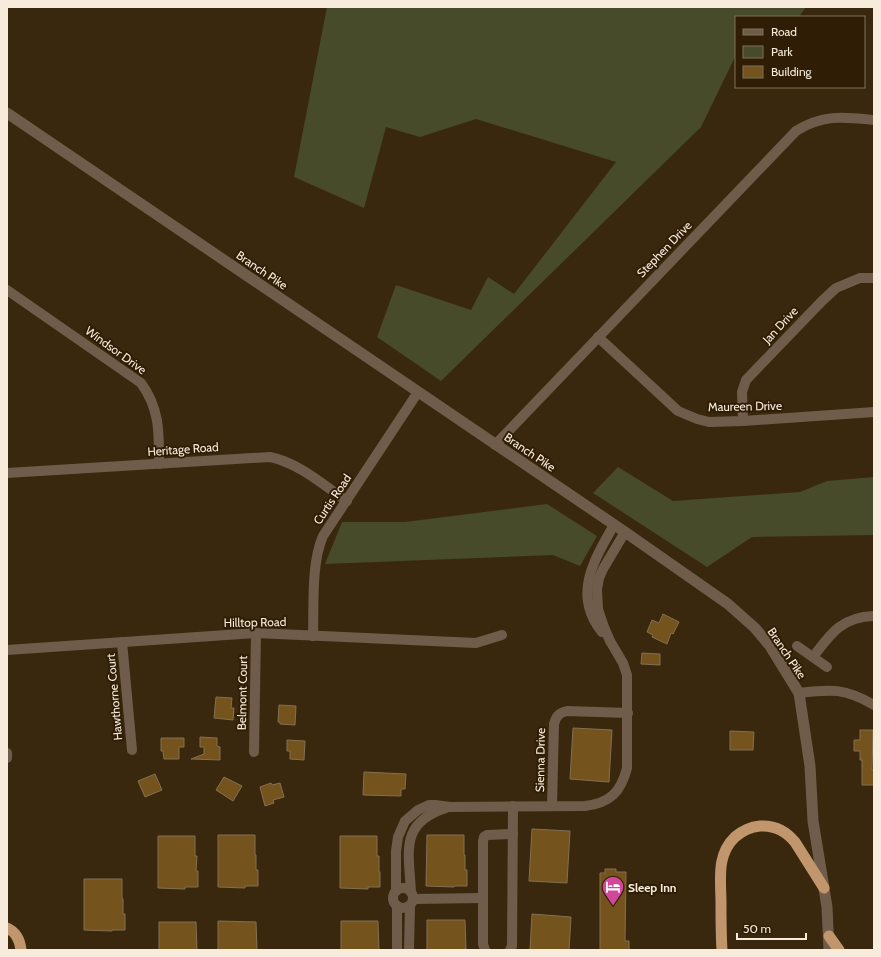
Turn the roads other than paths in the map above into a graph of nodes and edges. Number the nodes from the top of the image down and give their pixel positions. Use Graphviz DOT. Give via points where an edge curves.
graph roads {
  1 [pos="7,113"];
  2 [pos="874,120"];
  3 [pos="874,278"];
  4 [pos="7,290"];
  5 [pos="598,337"];
  6 [pos="418,392"];
  7 [pos="874,412"];
  8 [pos="743,421"];
  9 [pos="496,444"];
  10 [pos="159,464"];
  11 [pos="7,473"];
  12 [pos="347,501"];
  13 [pos="614,525"];
  14 [pos="625,532"];
  15 [pos="874,616"];
  16 [pos="256,633"];
  17 [pos="502,635"];
  18 [pos="313,636"];
  19 [pos="610,641"];
  20 [pos="122,642"];
  21 [pos="797,646"];
  22 [pos="7,650"];
  23 [pos="814,657"];
  24 [pos="828,667"];
  25 [pos="799,693"];
  26 [pos="874,705"];
  27 [pos="628,713"];
  28 [pos="132,750"];
  29 [pos="254,752"];
  30 [pos="7,753"];
  31 [pos="7,758"];
  32 [pos="513,806"];
  33 [pos="552,806"];
  34 [pos="450,807"];
  35 [pos="513,834"];
  36 [pos="824,888"];
  37 [pos="396,891"];
  38 [pos="484,898"];
  39 [pos="411,899"];
  40 [pos="397,906"];
  41 [pos="7,928"];
  42 [pos="829,936"];
  43 [pos="21,950"];
  44 [pos="396,950"];
  45 [pos="409,950"];
  46 [pos="485,950"];
  47 [pos="510,950"];
  48 [pos="722,950"];
  49 [pos="830,950"];
  50 [pos="839,950"];
  1 -- 6 [label="street, Branch Pike"];
  2 -- 5 [label="street, Stephen Drive" via="827,118 814,121 796,131"];
  3 -- 8 [label="street, Jan Drive" via="860,278 836,288 746,380 742,392"];
  4 -- 10 [label="street, Windsor Drive" via="141,383 155,407"];
  5 -- 8 [label="street, Maureen Drive" via="678,411 709,422"];
  5 -- 9 [label="street, Stephen Drive"];
  6 -- 9 [label="street, Branch Pike"];
  6 -- 12 [label="street, Curtis Road"];
  7 -- 8 [label="street, Maureen Drive"];
  9 -- 13 [label="street, Branch Pike"];
  10 -- 11 [label="street, Heritage Road"];
  10 -- 12 [label="street, Heritage Road" via="262,457 282,460 296,466"];
  12 -- 18 [label="street, Curtis Road" via="323,536 317,552"];
  13 -- 14 [label="street, Branch Pike"];
  13 -- 19 [label="street, Sienna Drive" via="593,564 587,592 592,617"];
  14 -- 19 [label="street, Sienna Drive" via="603,569 597,589 598,609"];
  14 -- 25 [label="street, Branch Pike" via="741,615 770,646"];
  15 -- 23 [label="street" via="849,620 827,638"];
  16 -- 18 [label="street, Hilltop Road"];
  16 -- 20 [label="street, Hilltop Road"];
  16 -- 29 [label="street, Belmont Court"];
  17 -- 18 [label="street, Hilltop Road" via="476,643"];
  19 -- 27 [label="street, Sienna Drive" via="627,675"];
  20 -- 22 [label="street, Hilltop Road"];
  20 -- 28 [label="street, Hawthorne Court"];
  21 -- 23 [label="street"];
  23 -- 24 [label="street"];
  25 -- 26 [label="street" via="838,690 854,694"];
  25 -- 36 [label="street, Branch Pike" via="810,766 813,821"];
  27 -- 33 [label="street, Sienna Drive" via="627,768 618,791 599,804"];
  27 -- 33 [label="street, Sienna Drive" via="568,711 558,715 554,724"];
  30 -- 31 [label="street"];
  32 -- 33 [label="street, Sienna Drive"];
  32 -- 34 [label="street, Sienna Drive"];
  32 -- 35 [label="street"];
  34 -- 37 [label="street, Sienna Drive" via="429,805 405,821 398,837 396,851"];
  34 -- 39 [label="street, Sienna Drive" via="426,817 415,827 411,835"];
  35 -- 38 [label="street" via="493,834 484,837"];
  35 -- 47 [label="street"];
  36 -- 42 [label="street, Branch Pike"];
  36 -- 48 [label="highway" via="790,835 766,826 748,828 741,832 727,847 721,862"];
  37 -- 39 [label="street" via="406,889"];
  37 -- 40 [label="street, Sienna Drive" via="393,899"];
  38 -- 39 [label="street"];
  38 -- 46 [label="street"];
  39 -- 40 [label="street" via="406,908"];
  39 -- 45 [label="street, Sienna Drive"];
  40 -- 44 [label="street, Sienna Drive"];
  41 -- 43 [label="highway" via="18,938"];
  42 -- 49 [label="street, Branch Pike"];
  42 -- 50 [label="highway"];
}
